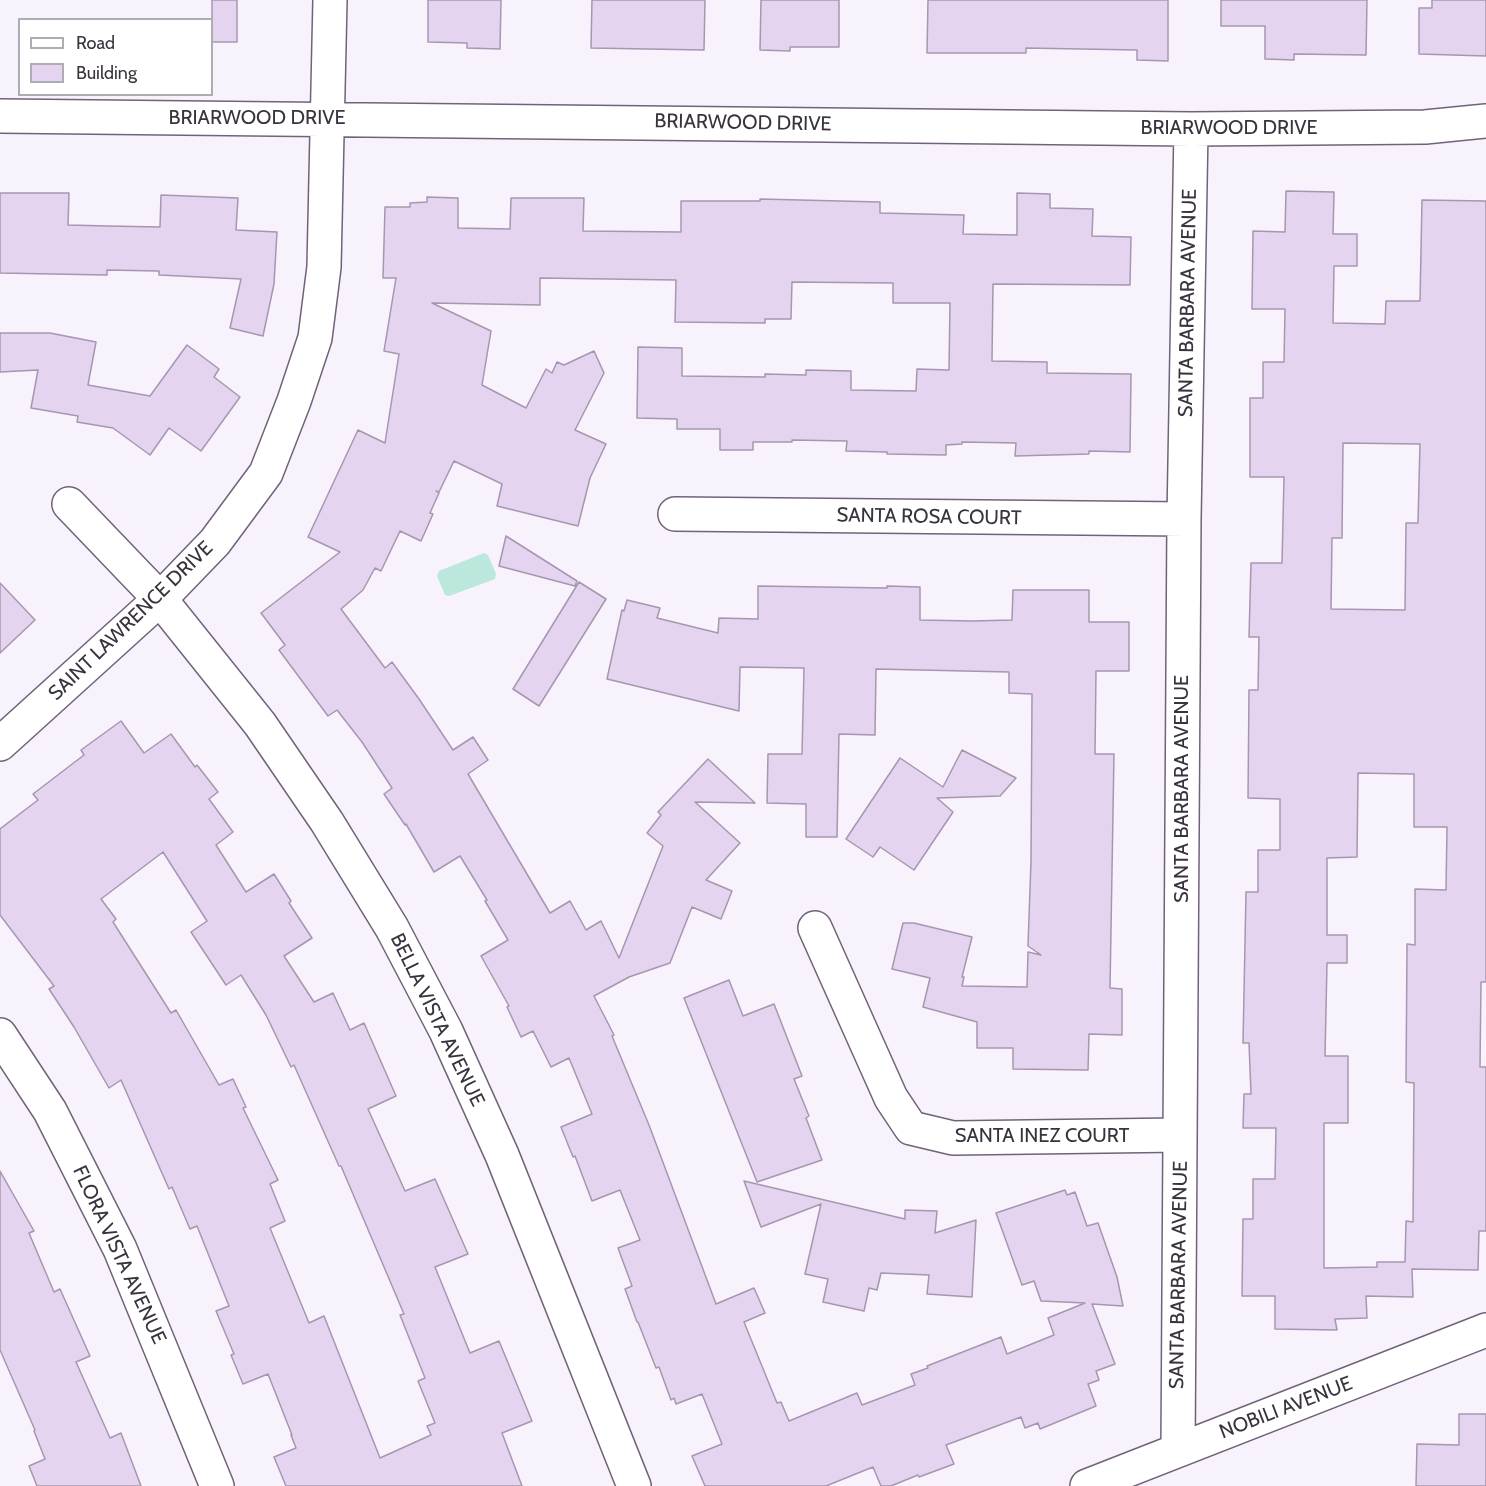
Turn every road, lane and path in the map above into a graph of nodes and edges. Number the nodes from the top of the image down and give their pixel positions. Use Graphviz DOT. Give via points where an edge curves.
graph roads {
  1 [pos="330,0"];
  2 [pos="0,116"];
  3 [pos="328,118"];
  4 [pos="1486,121"];
  5 [pos="1191,129"];
  6 [pos="69,504"];
  7 [pos="675,514"];
  8 [pos="1184,519"];
  9 [pos="160,599"];
  10 [pos="0,744"];
  11 [pos="815,928"];
  12 [pos="0,1035"];
  13 [pos="1180,1135"];
  14 [pos="1486,1330"];
  15 [pos="1178,1449"];
  16 [pos="217,1486"];
  17 [pos="634,1486"];
  18 [pos="1087,1486"];
  1 -- 3 [label="street, SAINT LAWRENCE DRIVE"];
  2 -- 3 [label="street, BRIARWOOD DRIVE"];
  3 -- 5 [label="street, BRIARWOOD DRIVE"];
  3 -- 9 [label="street, SAINT LAWRENCE DRIVE" via="324,267 315,338 294,401 266,473 215,542"];
  4 -- 5 [label="street, BRIARWOOD DRIVE" via="1425,127"];
  5 -- 8 [label="street, SANTA BARBARA AVENUE"];
  6 -- 9 [label="street, BELLA VISTA AVENUE"];
  7 -- 8 [label="street, SANTA ROSA COURT"];
  8 -- 13 [label="street, SANTA BARBARA AVENUE"];
  9 -- 10 [label="street, SAINT LAWRENCE DRIVE"];
  9 -- 17 [label="street, BELLA VISTA AVENUE" via="260,724 327,822 397,938 446,1031 502,1155"];
  11 -- 13 [label="street, SANTA INEZ COURT" via="891,1098 911,1128 953,1138"];
  12 -- 16 [label="street, FLORA VISTA AVENUE" via="50,1111 120,1249"];
  13 -- 15 [label="street, SANTA BARBARA AVENUE"];
  14 -- 15 [label="street, NOBILI AVENUE"];
  15 -- 18 [label="street, NOBILI AVENUE"];
}
